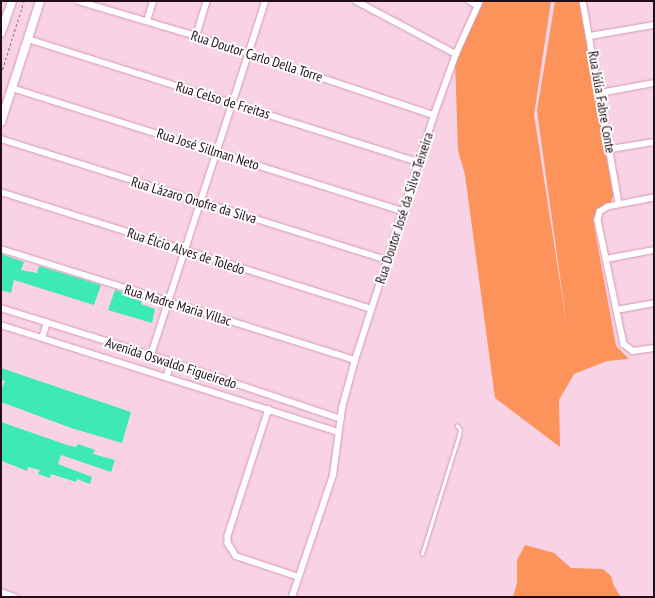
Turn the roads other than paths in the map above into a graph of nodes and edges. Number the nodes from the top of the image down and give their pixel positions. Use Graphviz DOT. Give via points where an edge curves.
graph roads {
  1 [pos="12,1"];
  2 [pos="40,1"];
  3 [pos="78,1"];
  4 [pos="153,1"];
  5 [pos="207,1"];
  6 [pos="265,1"];
  7 [pos="356,1"];
  8 [pos="470,1"];
  9 [pos="583,1"];
  10 [pos="479,3"];
  11 [pos="98,4"];
  12 [pos="147,21"];
  13 [pos="654,24"];
  14 [pos="1,33"];
  15 [pos="196,36"];
  16 [pos="590,36"];
  17 [pos="28,39"];
  18 [pos="247,53"];
  19 [pos="456,54"];
  20 [pos="654,83"];
  21 [pos="12,88"];
  22 [pos="600,94"];
  23 [pos="232,102"];
  24 [pos="434,115"];
  25 [pos="1,122"];
  26 [pos="1,139"];
  27 [pos="654,142"];
  28 [pos="611,150"];
  29 [pos="217,152"];
  30 [pos="419,162"];
  31 [pos="1,192"];
  32 [pos="654,198"];
  33 [pos="200,202"];
  34 [pos="619,204"];
  35 [pos="403,211"];
  36 [pos="1,248"];
  37 [pos="185,250"];
  38 [pos="654,250"];
  39 [pos="606,259"];
  40 [pos="388,260"];
  41 [pos="169,302"];
  42 [pos="654,303"];
  43 [pos="1,308"];
  44 [pos="371,309"];
  45 [pos="616,310"];
  46 [pos="47,323"];
  47 [pos="1,325"];
  48 [pos="42,338"];
  49 [pos="654,348"];
  50 [pos="151,355"];
  51 [pos="355,360"];
  52 [pos="171,362"];
  53 [pos="167,376"];
  54 [pos="250,389"];
  55 [pos="245,402"];
  56 [pos="269,409"];
  57 [pos="341,419"];
  58 [pos="457,426"];
  59 [pos="338,432"];
  60 [pos="422,554"];
  61 [pos="299,577"];
  62 [pos="1,592"];
  63 [pos="15,597"];
  64 [pos="292,597"];
  1 -- 14 [label="main road"];
  2 -- 17 [label="main road"];
  3 -- 11 [label="street, Rua Doutor Carlo Della Torre"];
  4 -- 12 [label="street"];
  5 -- 15 [label="street"];
  6 -- 18 [label="street"];
  7 -- 19 [label="street"];
  8 -- 10 [label="street"];
  9 -- 16 [label="street, Rua Júlia Fabre Conte"];
  10 -- 19 [label="street, Rua Doutor José da Silva Teixeira"];
  11 -- 12 [label="street, Rua Doutor Carlo Della Torre"];
  12 -- 15 [label="street, Rua Doutor Carlo Della Torre"];
  13 -- 16 [label="street"];
  15 -- 18 [label="street, Rua Doutor Carlo Della Torre"];
  16 -- 22 [label="street, Rua Júlia Fabre Conte"];
  17 -- 21 [label="main road"];
  17 -- 23 [label="street, Rua Celso de Freitas"];
  18 -- 23 [label="street"];
  18 -- 24 [label="street, Rua Doutor Carlo Della Torre"];
  19 -- 24 [label="street, Rua Doutor José da Silva Teixeira"];
  20 -- 22 [label="street"];
  21 -- 25 [label="main road"];
  21 -- 29 [label="street, Rua José Sillman Neto"];
  22 -- 28 [label="street, Rua Júlia Fabre Conte"];
  23 -- 29 [label="street"];
  23 -- 30 [label="street, Rua Celso de Freitas"];
  24 -- 30 [label="street, Rua Doutor José da Silva Teixeira"];
  26 -- 33 [label="street, Rua Lázaro Onofre da Silva"];
  27 -- 28 [label="street"];
  28 -- 34 [label="street, Rua Júlia Fabre Conte"];
  29 -- 33 [label="street"];
  29 -- 35 [label="street, Rua José Sillman Neto"];
  30 -- 35 [label="street, Rua Doutor José da Silva Teixeira"];
  31 -- 37 [label="street, Rua Élcio Alves de Toledo"];
  32 -- 34 [label="street"];
  33 -- 37 [label="street"];
  33 -- 40 [label="street, Rua Lázaro Onofre da Silva"];
  34 -- 39 [label="street" via="600,212 598,220"];
  35 -- 40 [label="street, Rua Doutor José da Silva Teixeira"];
  36 -- 41 [label="street, Rua Madre Maria Villac"];
  37 -- 41 [label="street"];
  37 -- 44 [label="street, Rua Élcio Alves de Toledo"];
  38 -- 39 [label="street"];
  39 -- 45 [label="street"];
  40 -- 44 [label="street, Rua Doutor José da Silva Teixeira"];
  41 -- 50 [label="street"];
  41 -- 51 [label="street, Rua Madre Maria Villac"];
  42 -- 45 [label="street"];
  43 -- 46 [label="street, Avenida Oswaldo Figueiredo"];
  44 -- 51 [label="street, Rua Doutor José da Silva Teixeira"];
  45 -- 49 [label="street" via="627,348 642,351"];
  46 -- 48 [label="street"];
  46 -- 50 [label="street, Avenida Oswaldo Figueiredo"];
  47 -- 48 [label="street, Avenida Oswaldo Figueiredo"];
  48 -- 53 [label="street, Avenida Oswaldo Figueiredo"];
  50 -- 52 [label="street, Avenida Oswaldo Figueiredo"];
  51 -- 57 [label="street, Rua Doutor José da Silva Teixeira"];
  52 -- 53 [label="street"];
  52 -- 54 [label="street, Avenida Oswaldo Figueiredo"];
  53 -- 55 [label="street, Avenida Oswaldo Figueiredo"];
  54 -- 55 [label="street"];
  54 -- 57 [label="street, Avenida Oswaldo Figueiredo"];
  55 -- 56 [label="street, Avenida Oswaldo Figueiredo"];
  56 -- 59 [label="street, Avenida Oswaldo Figueiredo"];
  56 -- 61 [label="street" via="228,544 236,556"];
  57 -- 59 [label="street, Rua Doutor José da Silva Teixeira"];
  58 -- 60 [label="lane" via="459,435"];
  59 -- 61 [label="street, Rua Doutor José da Silva Teixeira" via="333,476"];
  61 -- 64 [label="street, Rua Doutor José da Silva Teixeira"];
  62 -- 63 [label="street"];
}
